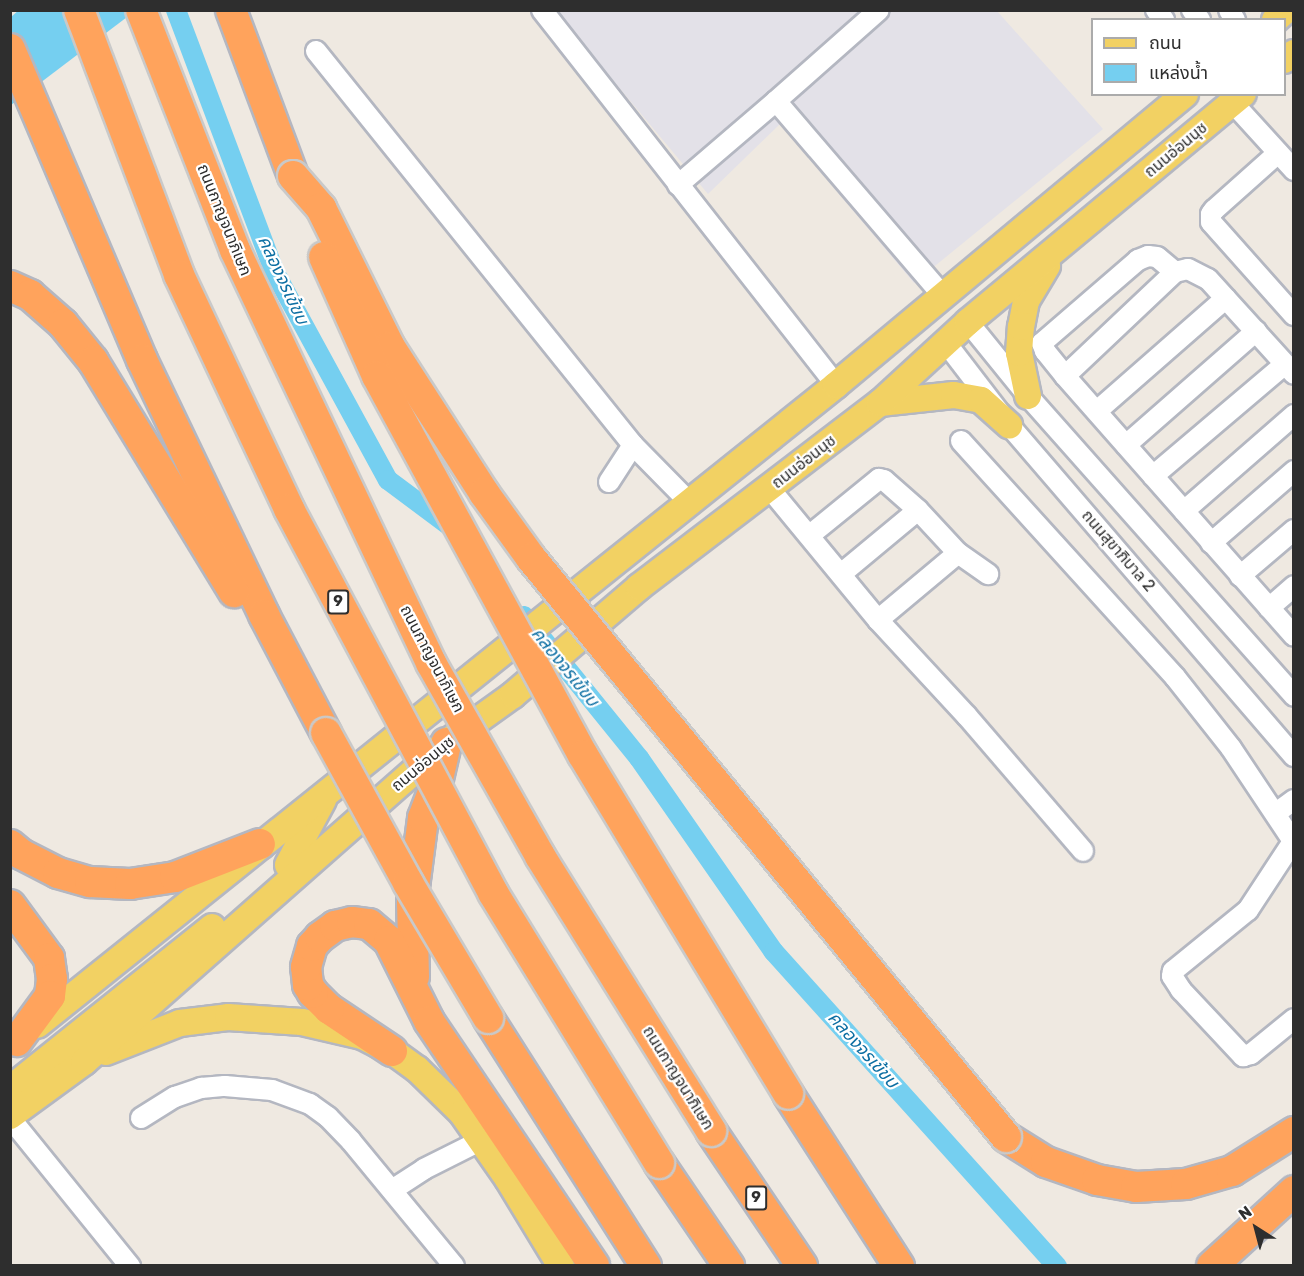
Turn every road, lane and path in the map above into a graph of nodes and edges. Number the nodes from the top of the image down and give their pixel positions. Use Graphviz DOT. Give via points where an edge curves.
graph roads {
  1 [pos="79,10"];
  2 [pos="141,10"];
  3 [pos="231,10"];
  4 [pos="542,10"];
  5 [pos="879,10"];
  6 [pos="10,49"];
  7 [pos="316,51"];
  8 [pos="1183,96"];
  9 [pos="1238,99"];
  10 [pos="776,101"];
  11 [pos="1278,153"];
  12 [pos="1293,170"];
  13 [pos="293,176"];
  14 [pos="678,184"];
  15 [pos="1056,250"];
  16 [pos="1175,272"];
  17 [pos="10,286"];
  18 [pos="943,296"];
  19 [pos="1226,298"];
  20 [pos="920,315"];
  21 [pos="1293,315"];
  22 [pos="968,322"];
  23 [pos="1256,331"];
  24 [pos="946,343"];
  25 [pos="1289,369"];
  26 [pos="1065,376"];
  27 [pos="836,385"];
  28 [pos="1028,396"];
  29 [pos="880,403"];
  30 [pos="1097,411"];
  31 [pos="1293,415"];
  32 [pos="1009,425"];
  33 [pos="961,441"];
  34 [pos="633,445"];
  35 [pos="1126,446"];
  36 [pos="1293,471"];
  37 [pos="1153,476"];
  38 [pos="609,482"];
  39 [pos="770,489"];
  40 [pos="689,502"];
  41 [pos="918,510"];
  42 [pos="1184,511"];
  43 [pos="1293,530"];
  44 [pos="810,536"];
  45 [pos="1211,543"];
  46 [pos="958,553"];
  47 [pos="842,574"];
  48 [pos="988,574"];
  49 [pos="1240,576"];
  50 [pos="1293,586"];
  51 [pos="1269,608"];
  52 [pos="878,620"];
  53 [pos="1293,636"];
  54 [pos="1293,696"];
  55 [pos="326,733"];
  56 [pos="446,743"];
  57 [pos="1293,756"];
  58 [pos="327,793"];
  59 [pos="1293,800"];
  60 [pos="1276,813"];
  61 [pos="357,821"];
  62 [pos="1293,841"];
  63 [pos="260,844"];
  64 [pos="10,845"];
  65 [pos="1083,851"];
  66 [pos="288,866"];
  67 [pos="10,905"];
  68 [pos="416,995"];
  69 [pos="1293,1019"];
  70 [pos="14,1044"];
  71 [pos="392,1051"];
  72 [pos="84,1062"];
  73 [pos="10,1089"];
  74 [pos="10,1117"];
  75 [pos="141,1118"];
  76 [pos="1293,1132"];
  77 [pos="482,1140"];
  78 [pos="392,1190"];
  79 [pos="1293,1191"];
  80 [pos="130,1266"];
  81 [pos="454,1266"];
  82 [pos="561,1266"];
  83 [pos="594,1266"];
  84 [pos="646,1266"];
  85 [pos="729,1266"];
  86 [pos="802,1266"];
  87 [pos="899,1266"];
  88 [pos="1212,1266"];
  1 -- 85 [label="highway, 9, bridge" via="179,275 289,509 493,893 659,1163"];
  2 -- 86 [label="highway, ถนนกาญจนาภิเษก / 9, bridge" via="235,250 431,663 540,856 711,1131"];
  3 -- 13 [label="highway"];
  4 -- 14 [label="street"];
  5 -- 10 [label="street"];
  6 -- 55 [label="highway" via="142,360 264,615"];
  7 -- 34 [label="street"];
  8 -- 18 [label="main road, ถนนอ่อนนุช"];
  9 -- 11 [label="street"];
  9 -- 15 [label="main road, ถนนอ่อนนุช"];
  10 -- 14 [label="street"];
  10 -- 18 [label="street"];
  11 -- 12 [label="street"];
  11 -- 21 [label="street" via="1214,210 1211,222"];
  13 -- 76 [label="highway, bridge" via="321,208 390,347 531,558 1006,1137 1046,1162 1097,1180 1136,1186 1186,1184 1233,1170"];
  13 -- 87 [label="highway, bridge" via="377,376 582,755 788,1094"];
  14 -- 27 [label="street"];
  15 -- 22 [label="main road, ถนนอ่อนนุช"];
  15 -- 28 [label="main road" via="1026,301 1019,353"];
  16 -- 19 [label="street" via="1188,268 1196,271"];
  16 -- 26 [label="street"];
  16 -- 26 [label="street" via="1157,257 1138,260 1047,336 1042,343"];
  17 -- 55 [label="highway" via="30,295 63,324 93,361"];
  18 -- 20 [label="main road, ถนนอ่อนนุช"];
  18 -- 22 [label="main road"];
  19 -- 23 [label="street"];
  19 -- 30 [label="street"];
  20 -- 24 [label="main road"];
  20 -- 27 [label="main road, ถนนอ่อนนุช"];
  22 -- 24 [label="main road, ถนนอ่อนนุช"];
  22 -- 28 [label="street"];
  23 -- 25 [label="street"];
  23 -- 35 [label="street"];
  24 -- 29 [label="main road, ถนนอ่อนนุช"];
  24 -- 32 [label="street, ถนนสุขาภิบาล 2"];
  25 -- 37 [label="street"];
  26 -- 30 [label="street"];
  27 -- 40 [label="main road, ถนนอ่อนนุช"];
  28 -- 54 [label="street"];
  29 -- 32 [label="main road" via="954,394 981,400"];
  29 -- 39 [label="main road, ถนนอ่อนนุช"];
  30 -- 35 [label="street"];
  31 -- 42 [label="street"];
  32 -- 57 [label="street, ถนนสุขาภิบาล 2"];
  33 -- 60 [label="street" via="1175,677"];
  34 -- 38 [label="street"];
  34 -- 40 [label="street"];
  35 -- 37 [label="street"];
  36 -- 45 [label="street"];
  37 -- 42 [label="street"];
  39 -- 44 [label="street"];
  39 -- 56 [label="main road, ถนนอ่อนนุช, bridge" via="639,587 513,695"];
  40 -- 58 [label="main road, ถนนอ่อนนุช, bridge"];
  41 -- 44 [label="street" via="890,483 879,479"];
  41 -- 46 [label="street"];
  41 -- 47 [label="street"];
  42 -- 45 [label="street"];
  43 -- 49 [label="street"];
  44 -- 47 [label="street"];
  45 -- 49 [label="street"];
  46 -- 48 [label="street"];
  46 -- 52 [label="street"];
  47 -- 52 [label="street"];
  49 -- 51 [label="street"];
  50 -- 51 [label="street"];
  51 -- 53 [label="street"];
  52 -- 65 [label="street"];
  55 -- 84 [label="highway, bridge" via="445,947"];
  56 -- 61 [label="main road, ถนนอ่อนนุช"];
  56 -- 68 [label="highway" via="423,818 414,884 411,938"];
  58 -- 63 [label="main road, ถนนอ่อนนุช"];
  58 -- 66 [label="main road, ถนนอ่อนนุช"];
  59 -- 60 [label="street"];
  60 -- 62 [label="street"];
  61 -- 66 [label="main road, ถนนอ่อนนุช"];
  61 -- 72 [label="main road, ถนนอ่อนนุช"];
  62 -- 69 [label="street" via="1248,910 1173,971 1172,976 1243,1056 1251,1054"];
  63 -- 64 [label="highway" via="175,877 130,884 90,882 58,873"];
  63 -- 70 [label="main road, ถนนอ่อนนุช"];
  66 -- 73 [label="main road, ถนนอ่อนนุช"];
  67 -- 70 [label="highway" via="49,958 52,979 50,996"];
  68 -- 71 [label="highway" via="389,941 369,924 352,922 336,926 312,946 306,967 313,993 329,1009"];
  68 -- 83 [label="highway" via="429,1021"];
  71 -- 72 [label="main road" via="362,1036 330,1028 270,1018 228,1017 180,1023"];
  71 -- 77 [label="main road" via="438,1089"];
  72 -- 74 [label="main road, ถนนอ่อนนุช"];
  74 -- 80 [label="street"];
  75 -- 78 [label="street" via="174,1097 201,1088 272,1090 310,1104 328,1117"];
  77 -- 78 [label="street"];
  77 -- 82 [label="main road"];
  78 -- 81 [label="street"];
  79 -- 88 [label="highway"];
}
